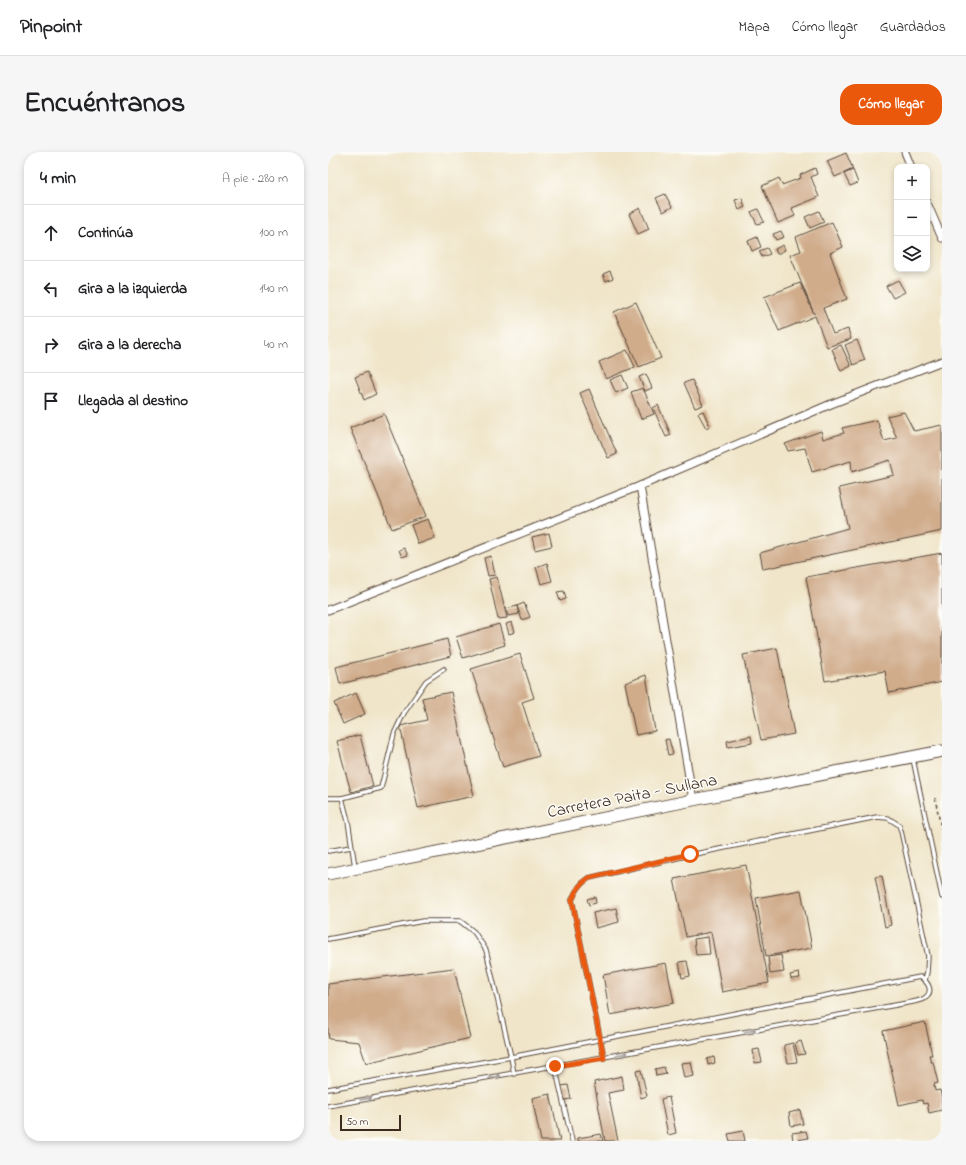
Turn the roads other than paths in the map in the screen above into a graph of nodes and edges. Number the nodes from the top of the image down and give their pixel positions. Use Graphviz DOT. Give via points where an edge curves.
graph roads {
  1 [pos="905,152"];
  2 [pos="910,164"];
  3 [pos="930,210"];
  4 [pos="942,238"];
  5 [pos="942,361"];
  6 [pos="640,486"];
  7 [pos="328,610"];
  8 [pos="444,668"];
  9 [pos="942,751"];
  10 [pos="913,757"];
  11 [pos="328,798"];
  12 [pos="342,798"];
  13 [pos="693,800"];
  14 [pos="352,846"];
  15 [pos="328,851"];
  16 [pos="355,868"];
  17 [pos="328,874"];
  18 [pos="942,897"];
  19 [pos="328,939"];
  20 [pos="925,980"];
  21 [pos="601,1039"];
  22 [pos="511,1057"];
  23 [pos="604,1058"];
  24 [pos="555,1066"];
  25 [pos="514,1074"];
  26 [pos="328,1089"];
  27 [pos="328,1106"];
  28 [pos="572,1141"];
  1 -- 2 [label="street"];
  3 -- 4 [label="street"];
  5 -- 6 [label="street" via="831,404"];
  6 -- 7 [label="street"];
  6 -- 13 [label="street"];
  8 -- 12 [label="lane" via="426,680 404,713 394,734 381,788"];
  9 -- 10 [label="main road, Carretera Paita - Sullana"];
  10 -- 13 [label="main road, Carretera Paita - Sullana"];
  10 -- 18 [label="lane"];
  11 -- 12 [label="lane"];
  12 -- 14 [label="lane"];
  13 -- 16 [label="main road, Carretera Paita - Sullana"];
  14 -- 15 [label="lane"];
  14 -- 16 [label="lane"];
  16 -- 17 [label="main road, Carretera Paita - Sullana"];
  19 -- 22 [label="lane" via="423,921 460,921 474,932 486,950"];
  20 -- 21 [label="lane" via="920,977"];
  20 -- 21 [label="lane" via="928,956 901,831 895,821 877,817 690,854 589,878 582,883 572,900"];
  23 -- 20 [label="lane, one-way" via="913,1002 928,995 929,985"];
  21 -- 22 [label="lane"];
  21 -- 23 [label="lane"];
  22 -- 25 [label="lane"];
  22 -- 26 [label="lane"];
  23 -- 24 [label="lane"];
  24 -- 25 [label="lane"];
  24 -- 28 [label="lane"];
  27 -- 25 [label="lane, one-way"];
}
